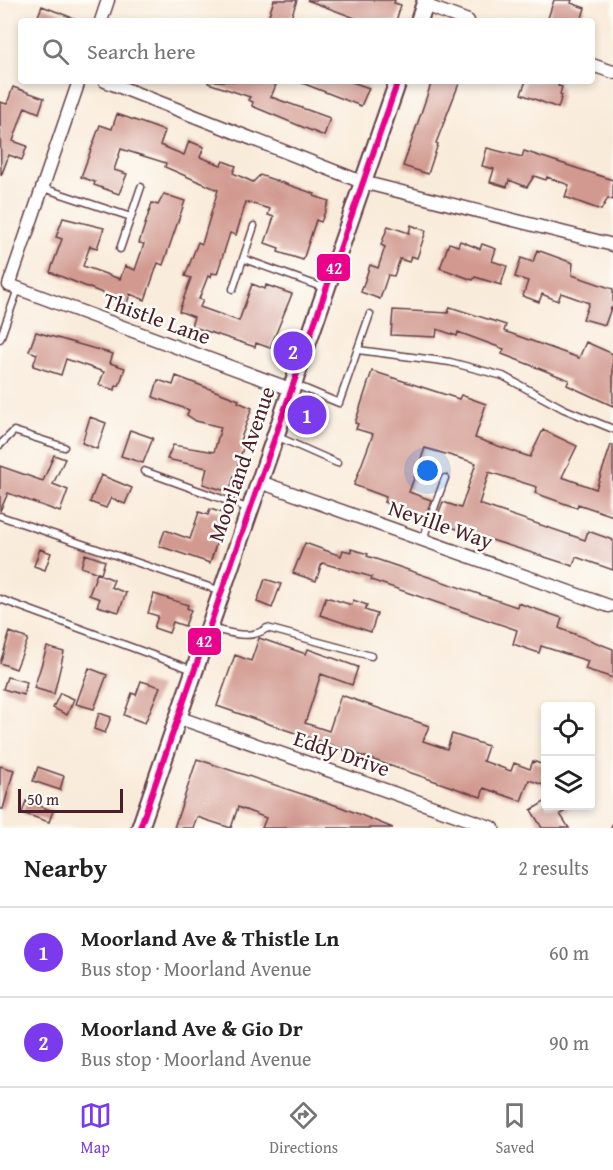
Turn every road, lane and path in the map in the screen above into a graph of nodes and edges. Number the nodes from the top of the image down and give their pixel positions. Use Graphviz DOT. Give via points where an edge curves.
graph roads {
  1 [pos="108,0"];
  2 [pos="423,9"];
  3 [pos="102,18"];
  4 [pos="457,18"];
  5 [pos="595,66"];
  6 [pos="613,72"];
  7 [pos="78,84"];
  8 [pos="113,84"];
  9 [pos="397,84"];
  10 [pos="362,182"];
  11 [pos="141,187"];
  12 [pos="43,188"];
  13 [pos="131,217"];
  14 [pos="254,226"];
  15 [pos="613,244"];
  16 [pos="120,249"];
  17 [pos="244,259"];
  18 [pos="14,287"];
  19 [pos="325,288"];
  20 [pos="233,289"];
  21 [pos="370,314"];
  22 [pos="0,339"];
  23 [pos="358,350"];
  24 [pos="291,386"];
  25 [pos="613,429"];
  26 [pos="275,436"];
  27 [pos="0,445"];
  28 [pos="64,447"];
  29 [pos="337,463"];
  30 [pos="144,471"];
  31 [pos="445,477"];
  32 [pos="260,482"];
  33 [pos="250,509"];
  34 [pos="0,516"];
  35 [pos="423,540"];
  36 [pos="222,591"];
  37 [pos="0,599"];
  38 [pos="609,606"];
  39 [pos="209,628"];
  40 [pos="371,656"];
  41 [pos="194,670"];
  42 [pos="177,717"];
  43 [pos="613,822"];
  44 [pos="140,828"];
  45 [pos="493,828"];
  46 [pos="611,828"];
  1 -- 3 [label="street"];
  2 -- 4 [label="street"];
  5 -- 6 [label="street"];
  7 -- 12 [label="street"];
  8 -- 10 [label="street"];
  9 -- 10 [label="street, Moorland Avenue"];
  10 -- 15 [label="street"];
  10 -- 19 [label="street, Moorland Avenue"];
  11 -- 13 [label="lane"];
  12 -- 13 [label="lane"];
  12 -- 18 [label="street"];
  13 -- 16 [label="lane"];
  14 -- 17 [label="lane"];
  17 -- 19 [label="lane"];
  17 -- 20 [label="lane"];
  18 -- 22 [label="lane"];
  18 -- 24 [label="street, Thistle Lane"];
  19 -- 24 [label="street, Moorland Avenue"];
  21 -- 23 [label="lane"];
  23 -- 24 [label="lane" via="339,403"];
  23 -- 25 [label="lane" via="450,362 503,376 564,409"];
  24 -- 26 [label="street, Moorland Avenue"];
  26 -- 29 [label="lane"];
  26 -- 32 [label="street, Moorland Avenue"];
  27 -- 28 [label="lane" via="14,431"];
  30 -- 33 [label="lane"];
  31 -- 35 [label="lane"];
  32 -- 33 [label="street, Moorland Avenue"];
  32 -- 35 [label="street, Neville Way"];
  33 -- 36 [label="street, Moorland Avenue"];
  34 -- 36 [label="lane"];
  35 -- 38 [label="street, Neville Way"];
  36 -- 39 [label="street, Moorland Avenue"];
  37 -- 41 [label="lane"];
  39 -- 40 [label="lane" via="244,635 259,634 267,628"];
  39 -- 41 [label="street, Moorland Avenue"];
  41 -- 42 [label="street, Moorland Avenue"];
  42 -- 44 [label="street, Moorland Avenue"];
  42 -- 45 [label="street, Eddy Drive"];
  43 -- 46 [label="path"];
}
